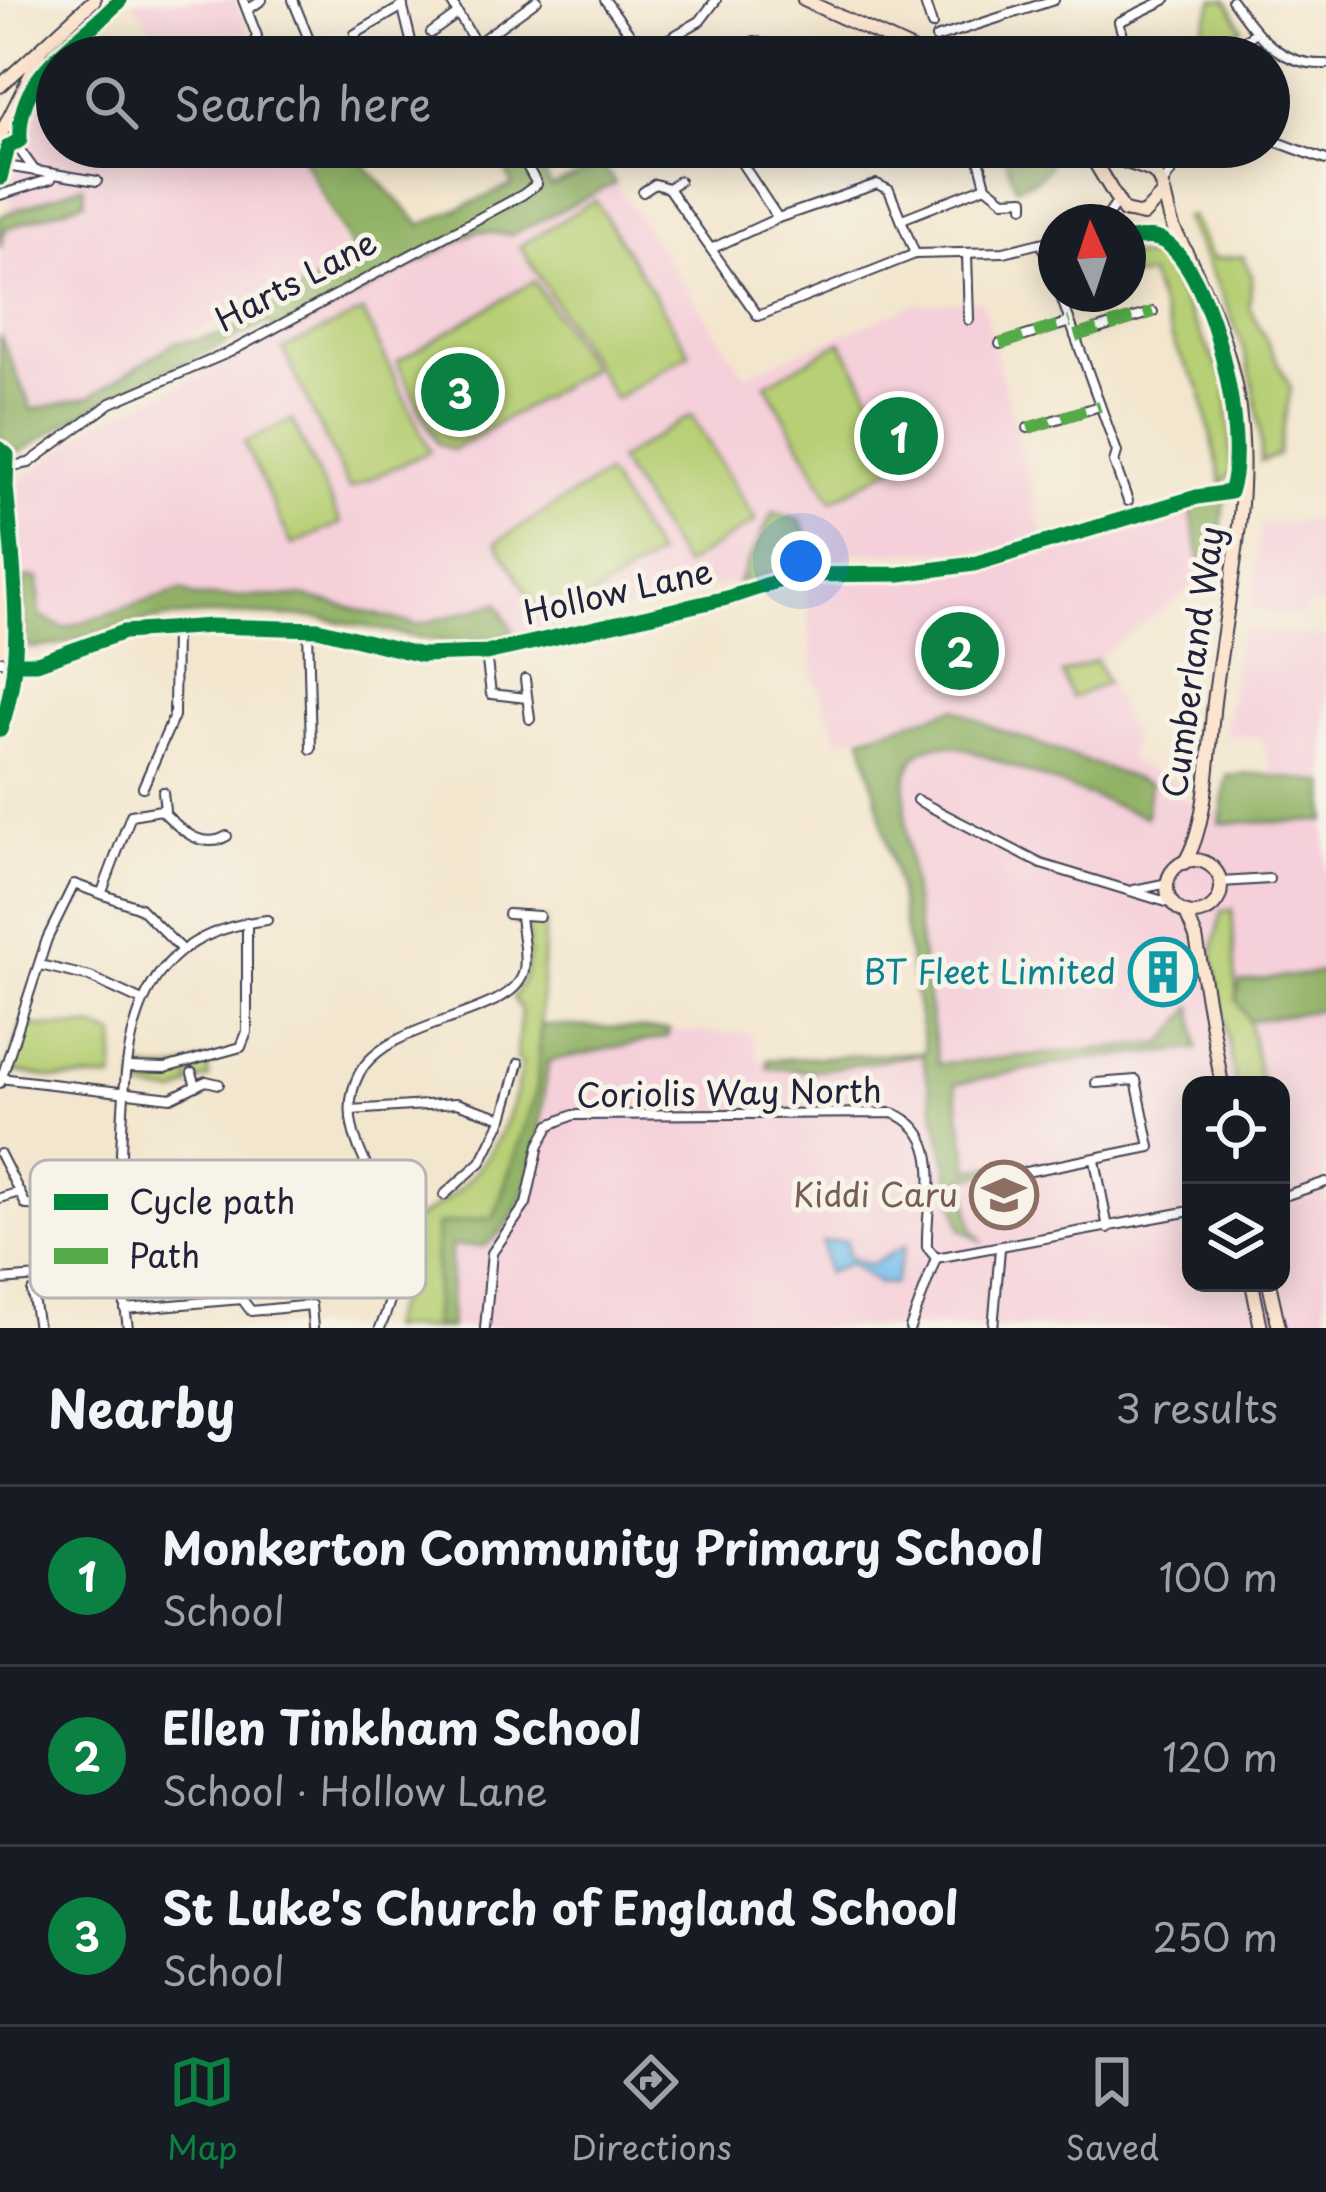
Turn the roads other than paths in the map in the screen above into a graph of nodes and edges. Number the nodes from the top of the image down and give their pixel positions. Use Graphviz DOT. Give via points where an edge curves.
graph roads {
  1 [pos="262,0"];
  2 [pos="293,0"];
  3 [pos="450,0"];
  4 [pos="537,0"];
  5 [pos="605,0"];
  6 [pos="716,0"];
  7 [pos="804,0"];
  8 [pos="924,0"];
  9 [pos="1054,0"];
  10 [pos="1165,0"];
  11 [pos="1232,0"];
  12 [pos="85,3"];
  13 [pos="402,3"];
  14 [pos="246,4"];
  15 [pos="456,15"];
  16 [pos="1003,16"];
  17 [pos="932,25"];
  18 [pos="1006,31"];
  19 [pos="430,33"];
  20 [pos="1256,33"];
  21 [pos="355,34"];
  22 [pos="55,36"];
  23 [pos="257,36"];
  24 [pos="308,36"];
  25 [pos="411,36"];
  26 [pos="470,36"];
  27 [pos="487,36"];
  28 [pos="628,36"];
  29 [pos="676,36"];
  30 [pos="882,36"];
  31 [pos="941,36"];
  32 [pos="1120,36"];
  33 [pos="1252,36"];
  34 [pos="1260,36"];
  35 [pos="36,56"];
  36 [pos="1290,56"];
  37 [pos="36,64"];
  38 [pos="1326,64"];
  39 [pos="2,86"];
  40 [pos="17,107"];
  41 [pos="0,136"];
  42 [pos="1290,147"];
  43 [pos="1326,160"];
  44 [pos="0,165"];
  45 [pos="528,168"];
  46 [pos="745,168"];
  47 [pos="981,168"];
  48 [pos="1098,168"];
  49 [pos="1131,168"];
  50 [pos="1140,168"];
  51 [pos="1176,168"];
  52 [pos="36,172"];
  53 [pos="58,178"];
  54 [pos="97,181"];
  55 [pos="679,181"];
  56 [pos="986,186"];
  57 [pos="668,188"];
  58 [pos="643,192"];
  59 [pos="1161,192"];
  60 [pos="0,195"];
  61 [pos="1114,197"];
  62 [pos="1111,204"];
  63 [pos="1125,204"];
  64 [pos="1024,206"];
  65 [pos="1146,208"];
  66 [pos="1146,217"];
  67 [pos="778,218"];
  68 [pos="902,219"];
  69 [pos="1176,233"];
  70 [pos="1038,245"];
  71 [pos="712,248"];
  72 [pos="916,254"];
  73 [pos="967,254"];
  74 [pos="1066,312"];
  75 [pos="1153,312"];
  76 [pos="969,320"];
  77 [pos="1070,322"];
  78 [pos="1075,336"];
  79 [pos="1000,344"];
  80 [pos="1100,406"];
  81 [pos="1028,428"];
  82 [pos="0,468"];
  83 [pos="1244,493"];
  84 [pos="1128,501"];
  85 [pos="0,562"];
  86 [pos="873,573"];
  87 [pos="893,573"];
  88 [pos="175,627"];
  89 [pos="308,628"];
  90 [pos="0,650"];
  91 [pos="486,653"];
  92 [pos="0,662"];
  93 [pos="526,680"];
  94 [pos="527,698"];
  95 [pos="530,719"];
  96 [pos="311,749"];
  97 [pos="142,787"];
  98 [pos="163,793"];
  99 [pos="916,800"];
  100 [pos="165,812"];
  101 [pos="1197,823"];
  102 [pos="227,836"];
  103 [pos="1184,863"];
  104 [pos="1206,863"];
  105 [pos="1269,879"];
  106 [pos="1221,882"];
  107 [pos="1168,883"];
  108 [pos="1132,890"];
  109 [pos="102,892"];
  110 [pos="1173,904"];
  111 [pos="1205,912"];
  112 [pos="1186,913"];
  113 [pos="508,914"];
  114 [pos="520,915"];
  115 [pos="539,916"];
  116 [pos="267,920"];
  117 [pos="247,922"];
  118 [pos="1196,937"];
  119 [pos="182,950"];
  120 [pos="40,965"];
  121 [pos="142,1001"];
  122 [pos="519,1063"];
  123 [pos="127,1067"];
  124 [pos="191,1073"];
  125 [pos="1220,1076"];
  126 [pos="0,1080"];
  127 [pos="1096,1083"];
  128 [pos="220,1084"];
  129 [pos="196,1086"];
  130 [pos="123,1092"];
  131 [pos="351,1110"];
  132 [pos="503,1118"];
  133 [pos="0,1154"];
  134 [pos="120,1160"];
  135 [pos="363,1160"];
  136 [pos="1095,1160"];
  137 [pos="1006,1176"];
  138 [pos="1326,1182"];
  139 [pos="1290,1192"];
  140 [pos="16,1193"];
  141 [pos="444,1195"];
  142 [pos="0,1198"];
  143 [pos="30,1205"];
  144 [pos="1182,1213"];
  145 [pos="1108,1228"];
  146 [pos="1000,1249"];
  147 [pos="936,1258"];
  148 [pos="30,1278"];
  149 [pos="0,1280"];
  150 [pos="1254,1292"];
  151 [pos="1271,1292"];
  152 [pos="33,1298"];
  153 [pos="123,1298"];
  154 [pos="389,1298"];
  155 [pos="242,1299"];
  156 [pos="125,1309"];
  157 [pos="38,1328"];
  158 [pos="128,1328"];
  159 [pos="313,1328"];
  160 [pos="380,1328"];
  161 [pos="484,1328"];
  162 [pos="910,1328"];
  163 [pos="993,1328"];
  164 [pos="1261,1328"];
  165 [pos="1279,1328"];
  1 -- 14 [label="street"];
  2 -- 24 [label="street"];
  3 -- 15 [label="street"];
  4 -- 27 [label="street"];
  5 -- 28 [label="street"];
  6 -- 29 [label="street"];
  7 -- 30 [label="main road"];
  8 -- 17 [label="street"];
  9 -- 16 [label="street"];
  10 -- 32 [label="street" via="1124,17"];
  11 -- 20 [label="street"];
  12 -- 22 [label="main road"];
  13 -- 21 [label="street"];
  13 -- 25 [label="street"];
  14 -- 23 [label="street"];
  15 -- 19 [label="street"];
  15 -- 26 [label="street"];
  16 -- 18 [label="street"];
  16 -- 31 [label="street"];
  20 -- 33 [label="street"];
  20 -- 34 [label="street"];
  35 -- 39 [label="main road"];
  36 -- 38 [label="street"];
  37 -- 40 [label="main road"];
  40 -- 41 [label="main road"];
  40 -- 52 [label="street" via="14,142"];
  42 -- 43 [label="street"];
  44 -- 52 [label="street"];
  45 -- 82 [label="street, Harts Lane" via="537,184 230,352 111,403 29,463"];
  46 -- 67 [label="street"];
  47 -- 56 [label="street"];
  48 -- 61 [label="main road, Cumberland Way"];
  49 -- 61 [label="main road" via="1118,175"];
  50 -- 59 [label="main road, Cumberland Way" via="1154,173"];
  51 -- 59 [label="street"];
  52 -- 53 [label="street"];
  53 -- 54 [label="street"];
  53 -- 60 [label="street"];
  55 -- 57 [label="street"];
  56 -- 64 [label="street"];
  56 -- 68 [label="street"];
  57 -- 58 [label="street" via="655,184"];
  57 -- 71 [label="street"];
  59 -- 65 [label="main road"];
  59 -- 69 [label="main road, Cumberland Way"];
  61 -- 62 [label="street"];
  61 -- 63 [label="main road, Cumberland Way"];
  66 -- 69 [label="main road, Cumberland Way"];
  67 -- 68 [label="street" via="877,184 889,190"];
  67 -- 71 [label="street"];
  68 -- 72 [label="street"];
  69 -- 83 [label="main road, Cumberland Way" via="1212,302 1236,375"];
  70 -- 73 [label="street"];
  71 -- 72 [label="street" via="758,316"];
  72 -- 73 [label="street"];
  73 -- 76 [label="street"];
  74 -- 77 [label="street"];
  75 -- 78 [label="street"];
  77 -- 78 [label="street"];
  77 -- 79 [label="street"];
  78 -- 80 [label="street"];
  80 -- 81 [label="street"];
  80 -- 84 [label="street"];
  83 -- 87 [label="street" via="1210,493 974,564"];
  83 -- 101 [label="main road, Cumberland Way"];
  85 -- 90 [label="main road"];
  86 -- 91 [label="street, Hollow Lane" via="796,575"];
  88 -- 89 [label="street, Hollow Lane"];
  88 -- 92 [label="street, Hollow Lane" via="124,632 37,663"];
  88 -- 97 [label="street" via="174,716"];
  89 -- 91 [label="street, Hollow Lane" via="422,655"];
  89 -- 96 [label="street"];
  91 -- 94 [label="street" via="491,694"];
  93 -- 94 [label="street"];
  94 -- 95 [label="street"];
  98 -- 100 [label="street"];
  99 -- 108 [label="street" via="1041,864"];
  100 -- 102 [label="street" via="177,830 208,841"];
  100 -- 109 [label="street" via="131,814"];
  101 -- 103 [label="main road, Cumberland Way"];
  101 -- 104 [label="main road, Cumberland Way"];
  103 -- 104 [label="main road"];
  103 -- 107 [label="main road"];
  104 -- 106 [label="main road"];
  105 -- 106 [label="street"];
  106 -- 111 [label="main road"];
  107 -- 108 [label="street"];
  107 -- 110 [label="main road"];
  108 -- 110 [label="street"];
  109 -- 119 [label="street" via="149,914"];
  109 -- 120 [label="street" via="68,889"];
  110 -- 112 [label="main road"];
  111 -- 112 [label="main road"];
  111 -- 118 [label="main road"];
  112 -- 118 [label="main road"];
  113 -- 114 [label="street"];
  114 -- 115 [label="street"];
  114 -- 131 [label="street" via="524,969 516,984 379,1049 361,1071"];
  116 -- 117 [label="street"];
  117 -- 119 [label="street"];
  117 -- 123 [label="street" via="242,1047 166,1068"];
  118 -- 125 [label="main road"];
  119 -- 121 [label="street"];
  120 -- 121 [label="street" via="90,976"];
  120 -- 126 [label="street"];
  121 -- 123 [label="street" via="128,1035"];
  122 -- 132 [label="street"];
  123 -- 130 [label="street"];
  124 -- 129 [label="street"];
  126 -- 130 [label="street"];
  127 -- 136 [label="street" via="1136,1080 1151,1139 1145,1151"];
  128 -- 129 [label="street"];
  129 -- 130 [label="street" via="180,1097"];
  130 -- 134 [label="street"];
  131 -- 132 [label="street" via="456,1103"];
  131 -- 135 [label="street"];
  132 -- 141 [label="street" via="481,1162"];
  133 -- 140 [label="street"];
  136 -- 137 [label="street"];
  136 -- 145 [label="street"];
  138 -- 139 [label="street"];
  140 -- 142 [label="street"];
  140 -- 143 [label="street"];
  144 -- 145 [label="street"];
  145 -- 146 [label="street"];
  146 -- 147 [label="street"];
  146 -- 163 [label="street"];
  147 -- 161 [label="street, Coriolis Way North" via="927,1247 928,1153 914,1126 893,1113 573,1115 550,1125 538,1145 526,1204 492,1252"];
  147 -- 162 [label="street"];
  148 -- 149 [label="street"];
  150 -- 164 [label="main road"];
  151 -- 165 [label="main road"];
  152 -- 157 [label="street"];
  153 -- 156 [label="street"];
  154 -- 160 [label="street"];
  155 -- 156 [label="street"];
  155 -- 159 [label="street" via="251,1311 311,1304"];
  156 -- 158 [label="street"];
}
